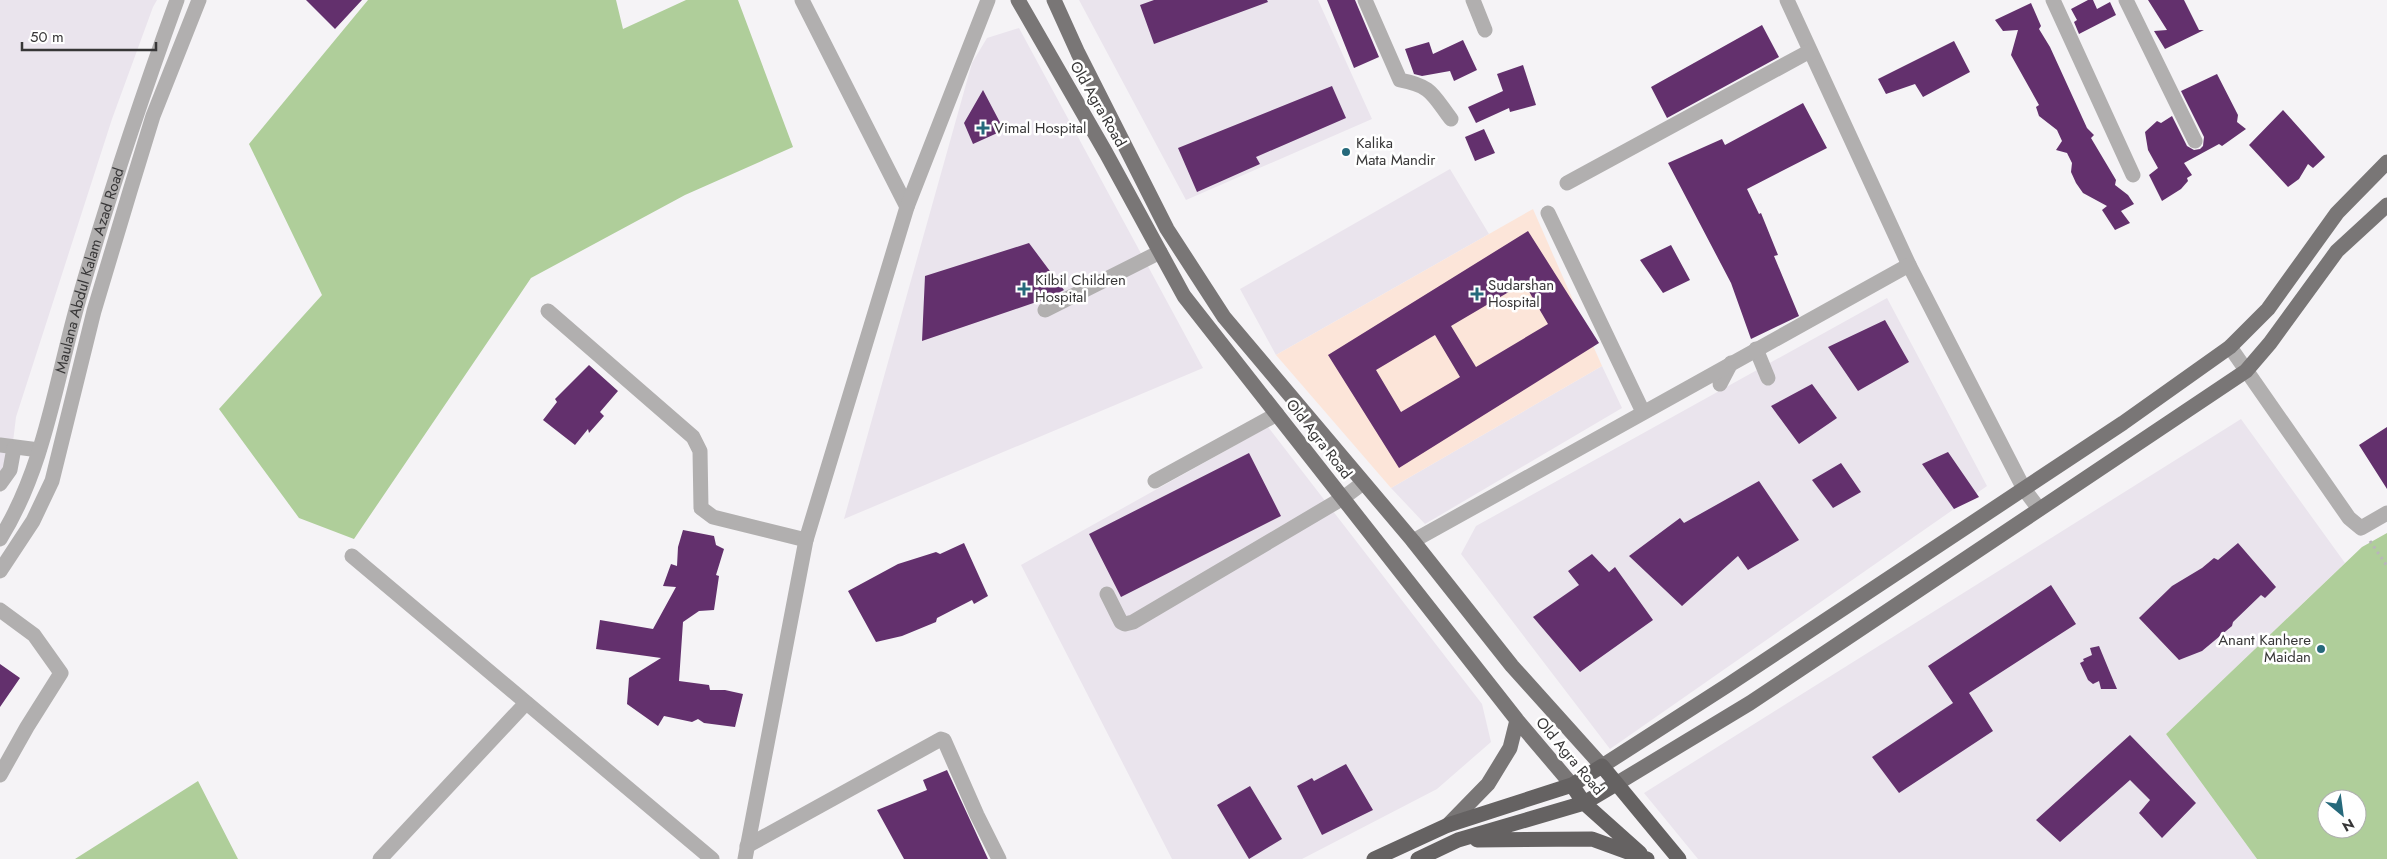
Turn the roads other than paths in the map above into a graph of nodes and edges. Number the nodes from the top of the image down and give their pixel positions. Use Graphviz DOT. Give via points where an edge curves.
graph roads {
  1 [pos="177,0"];
  2 [pos="199,0"];
  3 [pos="802,0"];
  4 [pos="988,0"];
  5 [pos="1018,0"];
  6 [pos="1054,0"];
  7 [pos="1365,0"];
  8 [pos="1473,0"];
  9 [pos="1787,0"];
  10 [pos="2053,0"];
  11 [pos="2126,0"];
  12 [pos="1485,30"];
  13 [pos="165,33"];
  14 [pos="182,39"];
  15 [pos="1810,51"];
  16 [pos="1451,119"];
  17 [pos="2195,142"];
  18 [pos="2387,162"];
  19 [pos="2133,175"];
  20 [pos="1567,183"];
  21 [pos="2387,205"];
  22 [pos="907,207"];
  23 [pos="1548,213"];
  24 [pos="1160,252"];
  25 [pos="1909,265"];
  26 [pos="548,310"];
  27 [pos="1044,310"];
  28 [pos="70,332"];
  29 [pos="88,337"];
  30 [pos="2230,347"];
  31 [pos="1756,349"];
  32 [pos="1731,363"];
  33 [pos="2246,371"];
  34 [pos="1768,378"];
  35 [pos="1720,384"];
  36 [pos="1643,412"];
  37 [pos="1277,414"];
  38 [pos="7,446"];
  39 [pos="39,450"];
  40 [pos="1156,481"];
  41 [pos="0,484"];
  42 [pos="1363,484"];
  43 [pos="2024,489"];
  44 [pos="1343,498"];
  45 [pos="2039,509"];
  46 [pos="2387,513"];
  47 [pos="0,539"];
  48 [pos="806,540"];
  49 [pos="1412,541"];
  50 [pos="352,556"];
  51 [pos="0,571"];
  52 [pos="1107,594"];
  53 [pos="0,610"];
  54 [pos="526,703"];
  55 [pos="1517,720"];
  56 [pos="1602,766"];
  57 [pos="0,775"];
  58 [pos="1616,784"];
  59 [pos="1572,785"];
  60 [pos="1584,804"];
  61 [pos="1448,825"];
  62 [pos="1458,840"];
  63 [pos="746,853"];
  64 [pos="380,859"];
  65 [pos="712,859"];
  66 [pos="999,859"];
  67 [pos="1374,859"];
  68 [pos="1418,859"];
  69 [pos="1647,859"];
  70 [pos="1679,859"];
  1 -- 13 [label="street, Maulana Abdul Kalam Azad Road"];
  2 -- 14 [label="street"];
  3 -- 22 [label="street"];
  4 -- 22 [label="street"];
  5 -- 24 [label="main road, Old Agra Road"];
  6 -- 42 [label="main road, Old Agra Road" via="1158,211 1187,261 1224,318"];
  7 -- 16 [label="street" via="1400,80 1419,84 1432,92"];
  8 -- 12 [label="street"];
  9 -- 15 [label="street"];
  10 -- 19 [label="street"];
  11 -- 17 [label="street"];
  13 -- 14 [label="street"];
  13 -- 28 [label="street, Maulana Abdul Kalam Azad Road" via="128,139"];
  14 -- 29 [label="street" via="153,116"];
  15 -- 20 [label="street"];
  15 -- 25 [label="street"];
  18 -- 30 [label="main road" via="2337,213 2268,309"];
  21 -- 33 [label="main road" via="2337,251"];
  22 -- 48 [label="street"];
  23 -- 36 [label="street"];
  24 -- 27 [label="street"];
  24 -- 37 [label="main road, Old Agra Road" via="1184,296"];
  25 -- 31 [label="street"];
  25 -- 43 [label="street"];
  26 -- 48 [label="street" via="693,437 700,451 701,508 706,514"];
  28 -- 29 [label="street"];
  28 -- 39 [label="street, Maulana Abdul Kalam Azad Road"];
  29 -- 51 [label="street" via="52,481 33,521"];
  30 -- 33 [label="street"];
  30 -- 43 [label="main road"];
  31 -- 32 [label="street"];
  31 -- 34 [label="street"];
  32 -- 35 [label="street"];
  32 -- 36 [label="street"];
  33 -- 45 [label="main road"];
  33 -- 46 [label="street" via="2349,518 2361,528"];
  36 -- 49 [label="street"];
  37 -- 40 [label="street"];
  37 -- 44 [label="main road, Old Agra Road"];
  38 -- 39 [label="street"];
  38 -- 41 [label="street" via="10,470"];
  39 -- 47 [label="street, Maulana Abdul Kalam Azad Road" via="15,514"];
  42 -- 44 [label="street"];
  42 -- 49 [label="main road, Old Agra Road"];
  43 -- 45 [label="street"];
  43 -- 56 [label="main road"];
  44 -- 52 [label="street" via="1133,622 1121,622"];
  44 -- 55 [label="main road, Old Agra Road"];
  45 -- 58 [label="main road" via="1750,703"];
  48 -- 63 [label="street"];
  49 -- 56 [label="main road, Old Agra Road" via="1512,666"];
  50 -- 54 [label="street"];
  53 -- 57 [label="street" via="34,635 61,673"];
  54 -- 64 [label="street"];
  54 -- 65 [label="street"];
  55 -- 59 [label="main road, Old Agra Road"];
  55 -- 61 [label="main road" via="1510,748 1488,784"];
  56 -- 58 [label="highway, Old Agra Road"];
  56 -- 59 [label="highway"];
  58 -- 60 [label="highway"];
  58 -- 70 [label="highway, Old Agra Road"];
  59 -- 60 [label="highway, Old Agra Road"];
  59 -- 61 [label="highway"];
  60 -- 62 [label="highway"];
  60 -- 69 [label="highway, Old Agra Road"];
  61 -- 67 [label="highway"];
  62 -- 68 [label="highway"];
  62 -- 69 [label="highway" via="1592,839"];
  63 -- 66 [label="street" via="942,739"];
}
